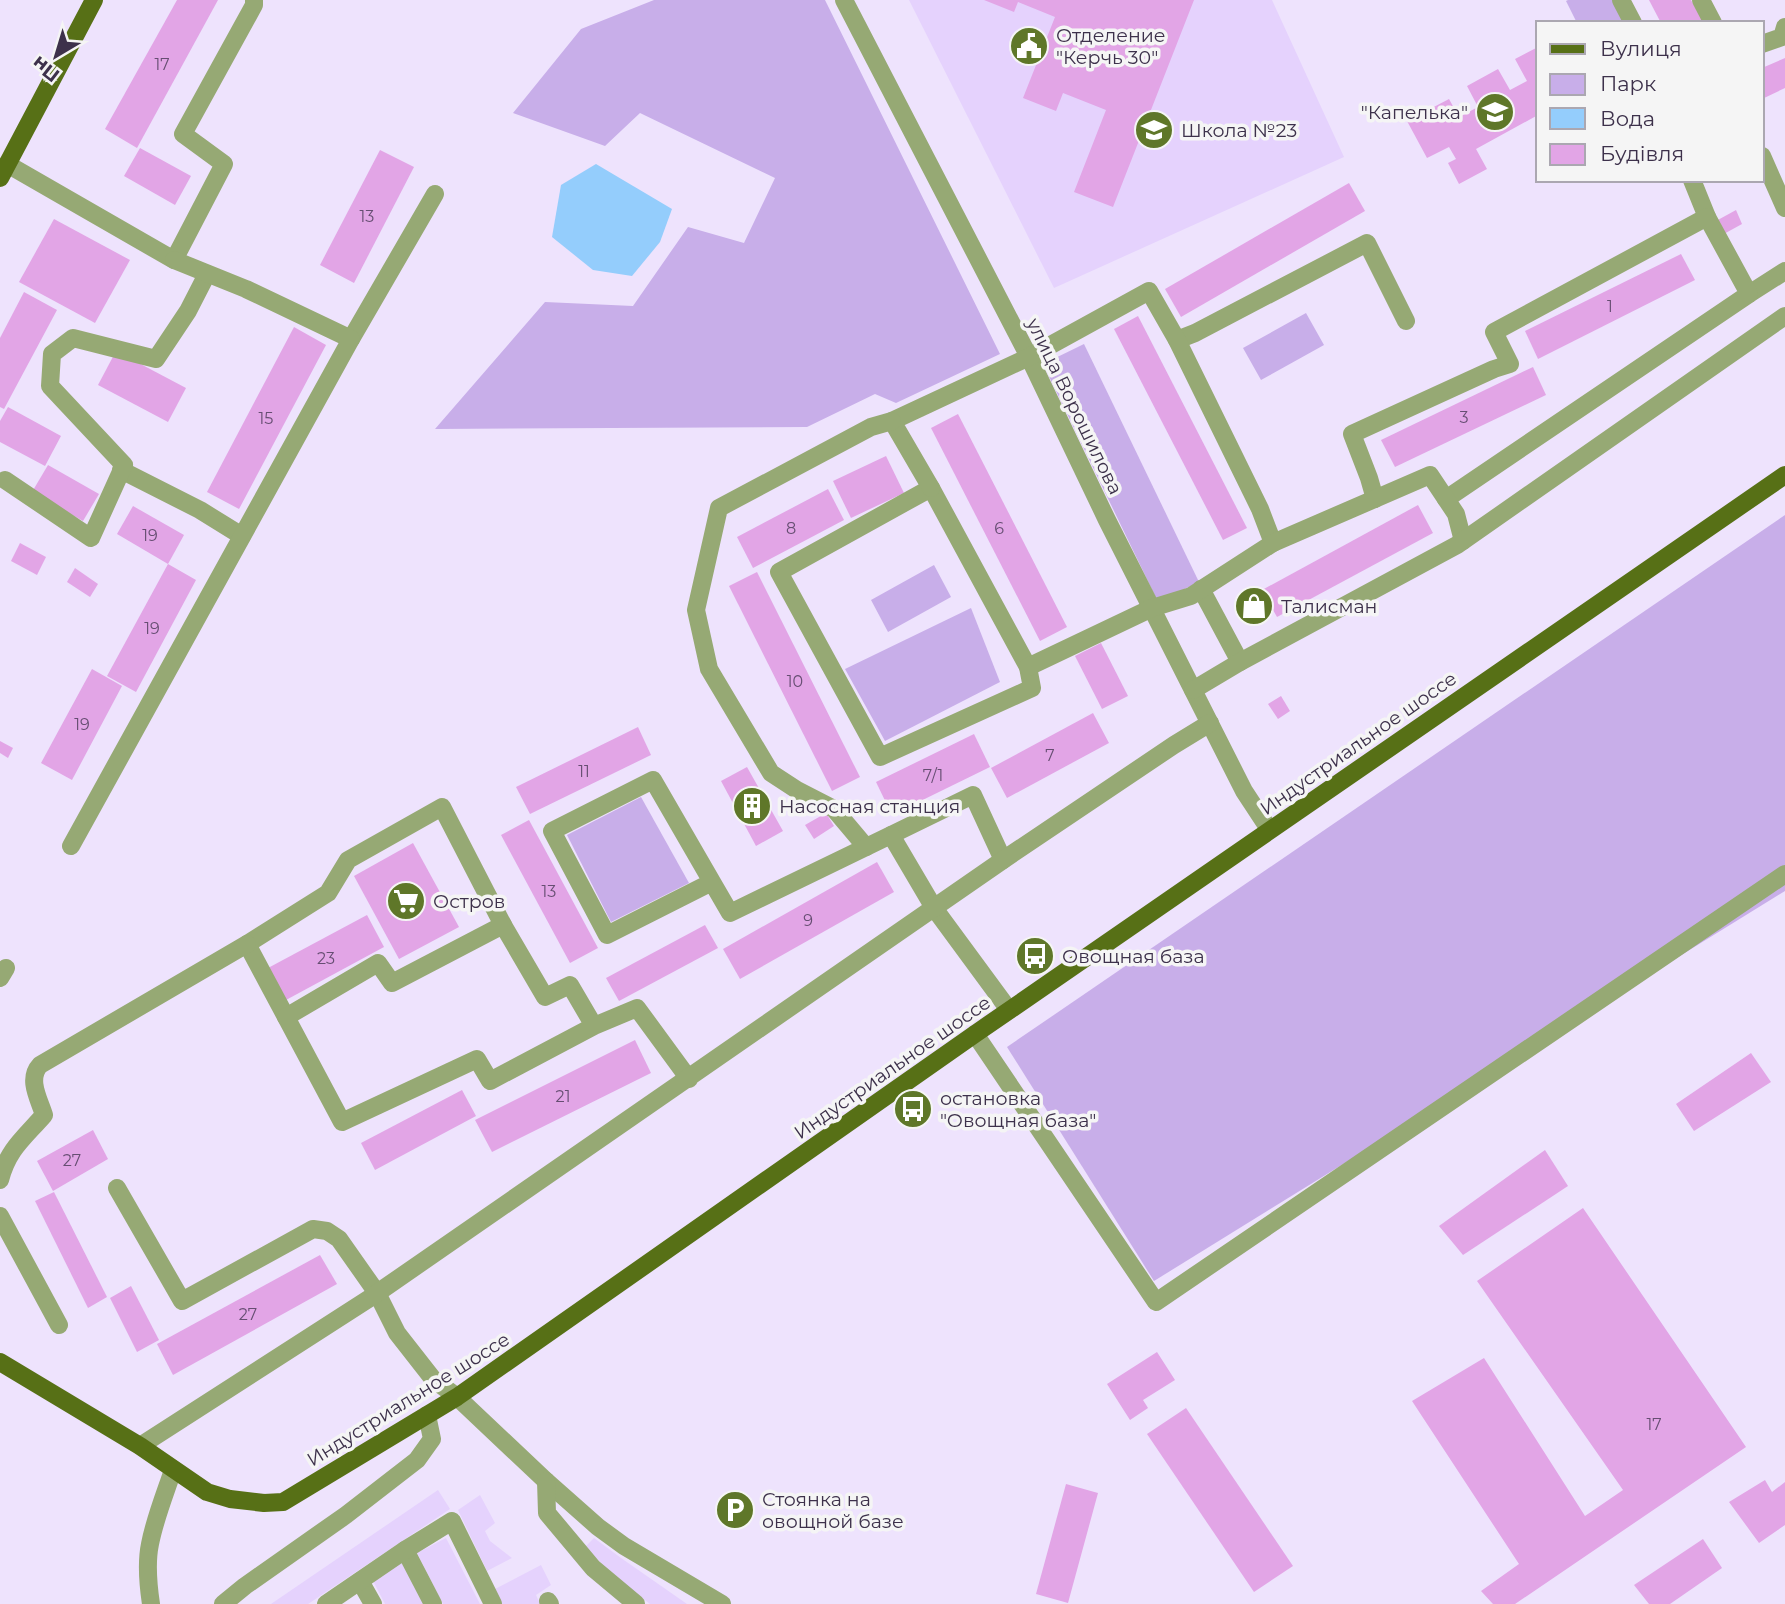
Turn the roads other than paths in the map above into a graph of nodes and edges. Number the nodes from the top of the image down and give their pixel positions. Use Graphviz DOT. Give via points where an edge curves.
graph roads {
  1 [pos="94,0"];
  2 [pos="254,0"];
  3 [pos="844,0"];
  4 [pos="1621,0"];
  5 [pos="1701,0"];
  6 [pos="1632,21"];
  7 [pos="1712,21"];
  8 [pos="1785,27"];
  9 [pos="1764,43"];
  10 [pos="1764,161"];
  11 [pos="4,171"];
  12 [pos="1693,182"];
  13 [pos="435,194"];
  14 [pos="1785,208"];
  15 [pos="1707,217"];
  16 [pos="174,260"];
  17 [pos="1785,271"];
  18 [pos="207,274"];
  19 [pos="1749,294"];
  20 [pos="1785,316"];
  21 [pos="1406,321"];
  22 [pos="351,339"];
  23 [pos="1177,340"];
  24 [pos="1029,357"];
  25 [pos="892,421"];
  26 [pos="121,470"];
  27 [pos="1785,475"];
  28 [pos="2,482"];
  29 [pos="931,488"];
  30 [pos="1375,499"];
  31 [pos="1446,499"];
  32 [pos="242,536"];
  33 [pos="1463,541"];
  34 [pos="1273,543"];
  35 [pos="1201,589"];
  36 [pos="1152,608"];
  37 [pos="1240,662"];
  38 [pos="1028,667"];
  39 [pos="1193,690"];
  40 [pos="1210,723"];
  41 [pos="1269,830"];
  42 [pos="891,835"];
  43 [pos="71,846"];
  44 [pos="866,847"];
  45 [pos="1003,860"];
  46 [pos="1785,874"];
  47 [pos="712,882"];
  48 [pos="934,908"];
  49 [pos="503,925"];
  50 [pos="247,944"];
  51 [pos="1009,1010"];
  52 [pos="286,1017"];
  53 [pos="594,1026"];
  54 [pos="975,1034"];
  55 [pos="689,1079"];
  56 [pos="0,1180"];
  57 [pos="117,1188"];
  58 [pos="0,1216"];
  59 [pos="377,1293"];
  60 [pos="59,1325"];
  61 [pos="0,1362"];
  62 [pos="457,1397"];
  63 [pos="427,1415"];
  64 [pos="140,1446"];
  65 [pos="173,1470"];
  66 [pos="545,1480"];
  67 [pos="405,1550"];
  68 [pos="360,1581"];
  69 [pos="151,1604"];
  70 [pos="223,1604"];
  71 [pos="326,1604"];
  72 [pos="373,1604"];
  73 [pos="433,1604"];
  74 [pos="493,1604"];
  75 [pos="636,1604"];
  76 [pos="722,1604"];
  1 -- 11 [label="main road"];
  2 -- 16 [label="street" via="183,134 224,164"];
  3 -- 24 [label="street, улица Ворошилова"];
  4 -- 6 [label="street"];
  5 -- 7 [label="street"];
  8 -- 9 [label="street" via="1782,37"];
  10 -- 14 [label="street"];
  11 -- 16 [label="street"];
  12 -- 15 [label="street"];
  13 -- 22 [label="street"];
  15 -- 19 [label="street"];
  15 -- 30 [label="street" via="1494,332 1510,364 1352,434"];
  16 -- 18 [label="street"];
  17 -- 19 [label="street"];
  18 -- 22 [label="street"];
  18 -- 26 [label="street" via="156,359 73,338 52,354 50,386 124,465"];
  19 -- 31 [label="street"];
  20 -- 33 [label="street"];
  21 -- 23 [label="street" via="1367,243"];
  22 -- 32 [label="street"];
  23 -- 24 [label="street" via="1149,290"];
  23 -- 34 [label="street"];
  24 -- 25 [label="street"];
  24 -- 36 [label="street, улица Ворошилова"];
  25 -- 29 [label="street"];
  25 -- 44 [label="street" via="870,427 719,508 696,610 709,669 771,773 834,809"];
  26 -- 28 [label="street" via="91,538"];
  26 -- 32 [label="street"];
  27 -- 41 [label="main road, Индустриальное шоссе"];
  29 -- 38 [label="street"];
  29 -- 38 [label="street" via="779,572 880,757 1031,688"];
  30 -- 31 [label="street" via="1430,475"];
  30 -- 34 [label="street"];
  31 -- 33 [label="street"];
  32 -- 43 [label="street"];
  33 -- 37 [label="street"];
  34 -- 35 [label="street"];
  35 -- 36 [label="street"];
  35 -- 37 [label="street"];
  36 -- 38 [label="street"];
  36 -- 39 [label="street, улица Ворошилова"];
  37 -- 39 [label="street"];
  39 -- 40 [label="street, улица Ворошилова"];
  40 -- 41 [label="street, улица Ворошилова"];
  40 -- 45 [label="street"];
  41 -- 51 [label="main road, Индустриальное шоссе"];
  42 -- 44 [label="street"];
  42 -- 45 [label="street" via="973,794"];
  42 -- 48 [label="street"];
  44 -- 47 [label="street" via="730,913"];
  45 -- 48 [label="street"];
  46 -- 54 [label="street" via="1156,1302"];
  47 -- 47 [label="street" via="607,935 552,831 653,780"];
  48 -- 51 [label="street"];
  48 -- 55 [label="street"];
  49 -- 50 [label="street" via="442,807 348,860 328,893"];
  49 -- 52 [label="street" via="391,983 378,963"];
  49 -- 53 [label="street" via="545,997 570,985"];
  50 -- 52 [label="street"];
  50 -- 56 [label="street" via="40,1065 33,1082 44,1115 15,1146"];
  51 -- 54 [label="main road, Индустриальное шоссе"];
  52 -- 53 [label="street" via="342,1122 477,1059 490,1082"];
  53 -- 55 [label="street" via="637,1008"];
  54 -- 62 [label="main road, Индустриальное шоссе"];
  55 -- 59 [label="street"];
  57 -- 59 [label="street" via="182,1301 313,1229 339,1239"];
  58 -- 60 [label="street"];
  59 -- 62 [label="street" via="397,1333 433,1379"];
  59 -- 64 [label="street"];
  61 -- 64 [label="main road, Индустриальное шоссе"];
  62 -- 63 [label="main road, Индустриальное шоссе"];
  62 -- 66 [label="street"];
  63 -- 65 [label="main road, Индустриальное шоссе" via="283,1502 230,1499 207,1492"];
  63 -- 70 [label="street" via="432,1439 417,1460"];
  64 -- 65 [label="main road, Индустриальное шоссе"];
  65 -- 69 [label="street" via="150,1545"];
  66 -- 75 [label="street" via="547,1513 593,1569"];
  66 -- 76 [label="street" via="624,1546"];
  67 -- 68 [label="street"];
  67 -- 73 [label="street"];
  67 -- 74 [label="street" via="452,1521"];
  68 -- 71 [label="street"];
  68 -- 72 [label="street"];
}
